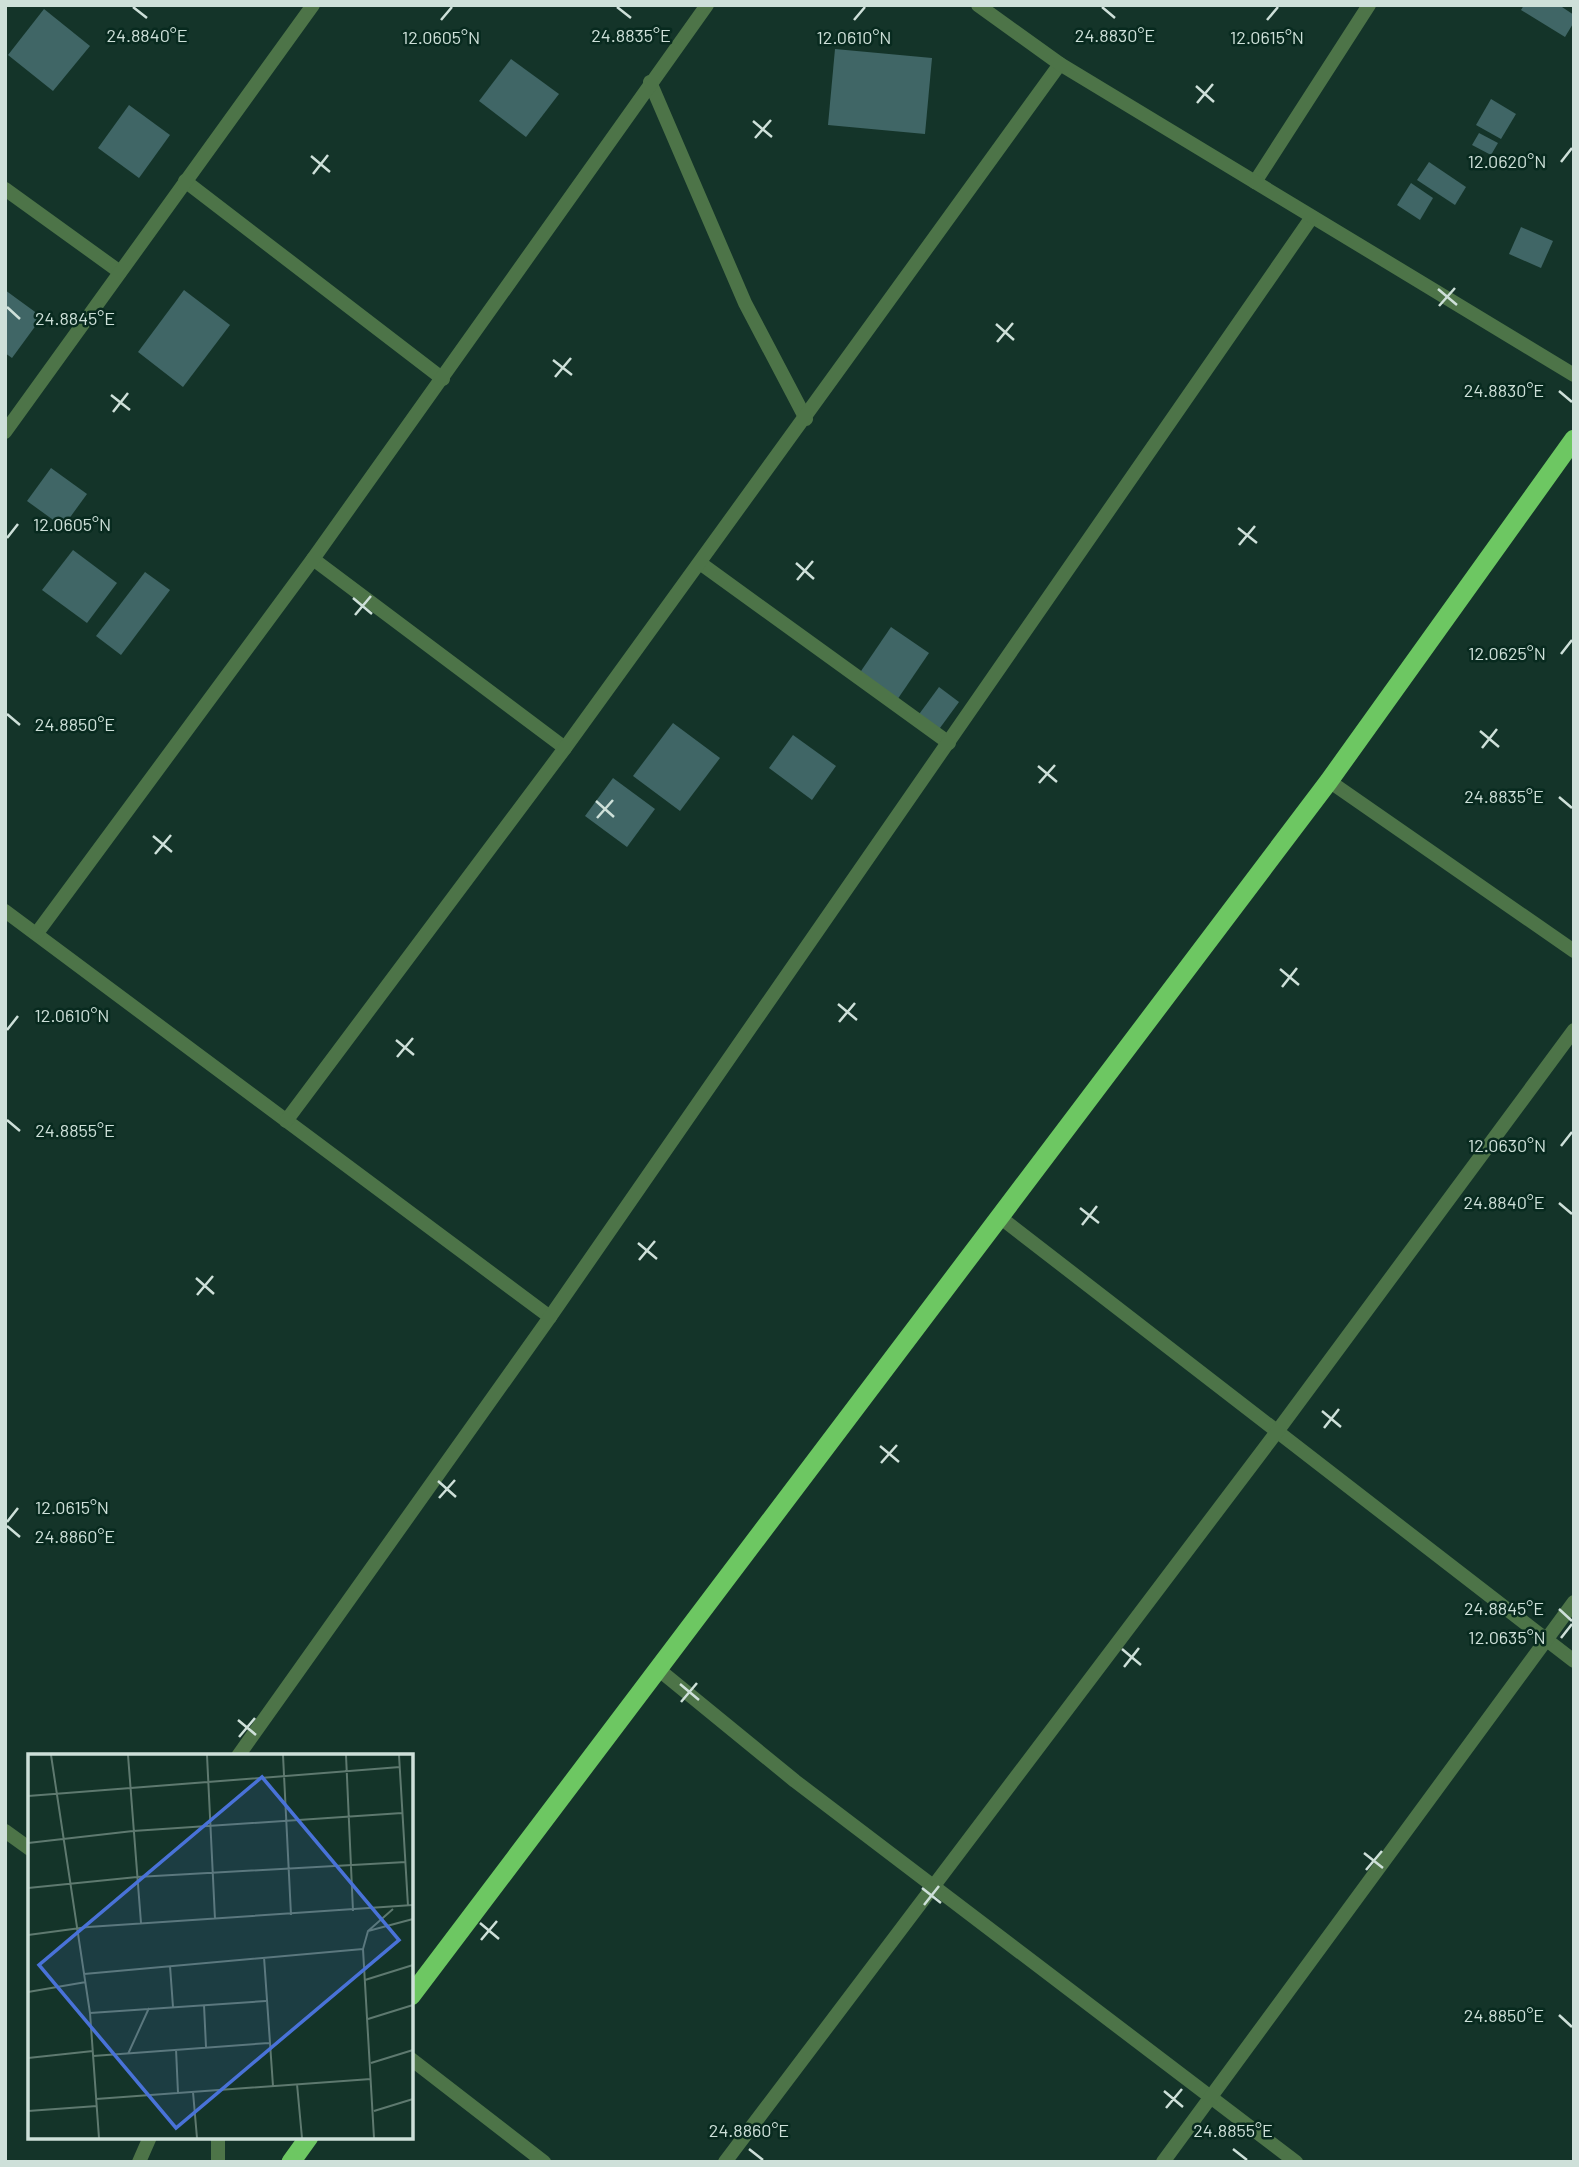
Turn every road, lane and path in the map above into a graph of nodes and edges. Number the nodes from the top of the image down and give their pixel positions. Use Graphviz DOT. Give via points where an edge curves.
graph roads {
  1 [pos="313,5"];
  2 [pos="707,5"];
  3 [pos="978,5"];
  4 [pos="1369,5"];
  5 [pos="1060,65"];
  6 [pos="650,82"];
  7 [pos="185,181"];
  8 [pos="1255,182"];
  9 [pos="5,189"];
  10 [pos="1312,217"];
  11 [pos="120,272"];
  12 [pos="1574,375"];
  13 [pos="443,379"];
  14 [pos="806,419"];
  15 [pos="5,432"];
  16 [pos="1574,439"];
  17 [pos="313,559"];
  18 [pos="700,564"];
  19 [pos="949,743"];
  20 [pos="565,748"];
  21 [pos="1329,781"];
  22 [pos="5,911"];
  23 [pos="37,933"];
  24 [pos="1574,951"];
  25 [pos="1574,1030"];
  26 [pos="286,1121"];
  27 [pos="1001,1218"];
  28 [pos="551,1317"];
  29 [pos="1276,1433"];
  30 [pos="1574,1602"];
  31 [pos="1546,1640"];
  32 [pos="1574,1661"];
  33 [pos="658,1669"];
  34 [pos="239,1754"];
  35 [pos="5,1831"];
  36 [pos="28,1848"];
  37 [pos="933,1884"];
  38 [pos="413,1993"];
  39 [pos="413,2061"];
  40 [pos="1209,2097"];
  41 [pos="149,2139"];
  42 [pos="218,2139"];
  43 [pos="308,2139"];
  44 [pos="139,2162"];
  45 [pos="218,2162"];
  46 [pos="291,2162"];
  47 [pos="544,2162"];
  48 [pos="725,2162"];
  49 [pos="1163,2162"];
  50 [pos="1296,2162"];
  1 -- 7 [label="street"];
  2 -- 6 [label="street"];
  3 -- 5 [label="street"];
  4 -- 8 [label="street"];
  5 -- 8 [label="street"];
  5 -- 14 [label="street"];
  6 -- 13 [label="street"];
  6 -- 14 [label="street" via="729,267"];
  7 -- 11 [label="street"];
  7 -- 13 [label="street"];
  8 -- 10 [label="street"];
  9 -- 11 [label="street"];
  10 -- 12 [label="street"];
  10 -- 19 [label="street"];
  11 -- 15 [label="street"];
  13 -- 17 [label="street"];
  14 -- 18 [label="street"];
  16 -- 21 [label="highway"];
  17 -- 20 [label="street"];
  17 -- 23 [label="street"];
  18 -- 19 [label="street"];
  18 -- 20 [label="street"];
  19 -- 28 [label="street"];
  20 -- 26 [label="street"];
  21 -- 24 [label="street"];
  21 -- 27 [label="highway"];
  22 -- 23 [label="street"];
  23 -- 26 [label="street"];
  25 -- 29 [label="street"];
  26 -- 28 [label="street"];
  27 -- 29 [label="street"];
  27 -- 33 [label="highway"];
  28 -- 34 [label="street"];
  29 -- 31 [label="street"];
  29 -- 37 [label="street"];
  30 -- 31 [label="street"];
  31 -- 32 [label="street"];
  31 -- 40 [label="street"];
  33 -- 37 [label="street" via="795,1781"];
  33 -- 38 [label="highway"];
  35 -- 36 [label="street"];
  37 -- 40 [label="street"];
  37 -- 48 [label="street"];
  39 -- 47 [label="street"];
  40 -- 49 [label="street"];
  40 -- 50 [label="street"];
  41 -- 44 [label="street"];
  42 -- 45 [label="street"];
  43 -- 46 [label="highway"];
}
